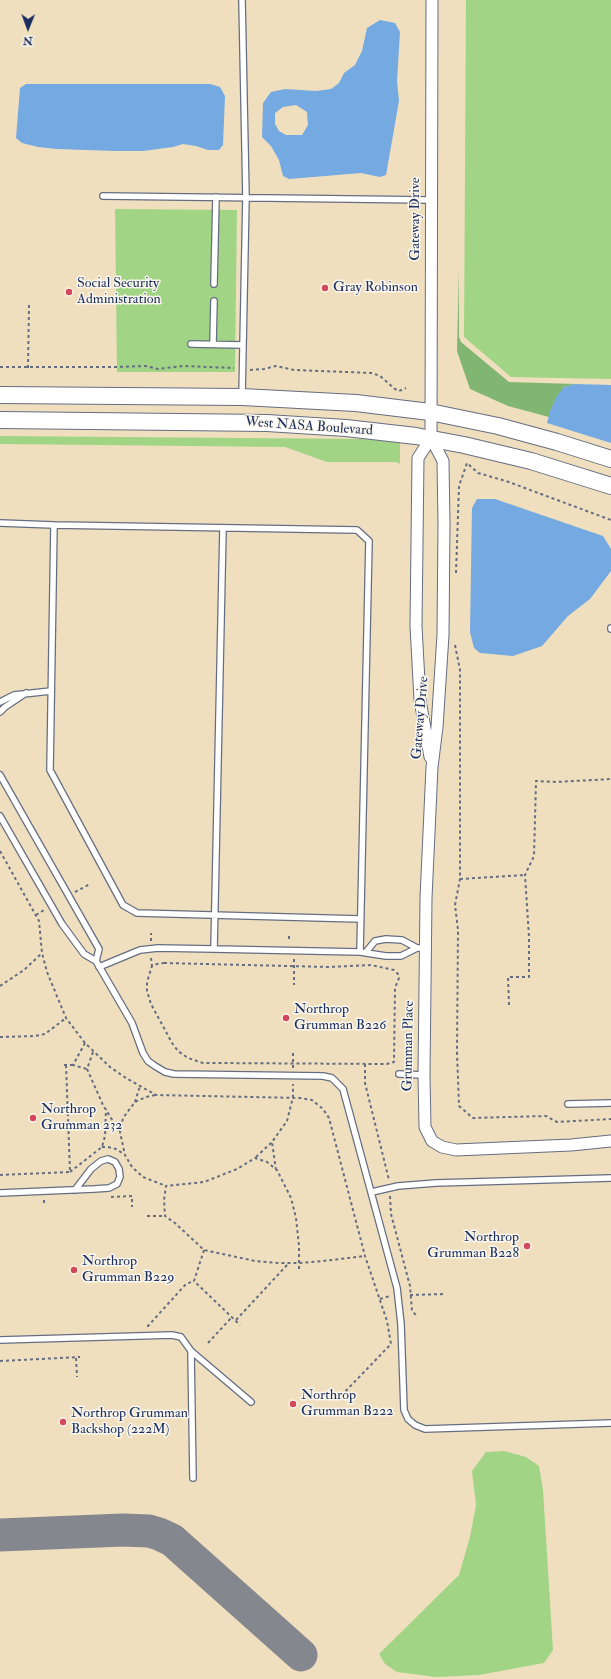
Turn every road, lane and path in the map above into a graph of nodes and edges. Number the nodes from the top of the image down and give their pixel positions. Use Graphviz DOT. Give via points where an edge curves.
graph roads {
  1 [pos="242,0"];
  2 [pos="432,0"];
  3 [pos="103,196"];
  4 [pos="216,197"];
  5 [pos="246,197"];
  6 [pos="430,200"];
  7 [pos="214,284"];
  8 [pos="214,301"];
  9 [pos="29,304"];
  10 [pos="191,344"];
  11 [pos="213,344"];
  12 [pos="244,345"];
  13 [pos="0,367"];
  14 [pos="28,368"];
  15 [pos="243,370"];
  16 [pos="406,388"];
  17 [pos="0,395"];
  18 [pos="242,397"];
  19 [pos="430,412"];
  20 [pos="0,420"];
  21 [pos="431,438"];
  22 [pos="611,459"];
  23 [pos="611,486"];
  24 [pos="611,520"];
  25 [pos="0,523"];
  26 [pos="54,525"];
  27 [pos="223,528"];
  28 [pos="456,580"];
  29 [pos="454,643"];
  30 [pos="51,691"];
  31 [pos="27,693"];
  32 [pos="0,702"];
  33 [pos="0,712"];
  34 [pos="432,767"];
  35 [pos="0,775"];
  36 [pos="611,779"];
  37 [pos="0,816"];
  38 [pos="0,850"];
  39 [pos="525,875"];
  40 [pos="460,879"];
  41 [pos="90,884"];
  42 [pos="72,894"];
  43 [pos="47,909"];
  44 [pos="36,915"];
  45 [pos="216,915"];
  46 [pos="360,919"];
  47 [pos="152,933"];
  48 [pos="289,936"];
  49 [pos="151,942"];
  50 [pos="289,945"];
  51 [pos="421,948"];
  52 [pos="214,949"];
  53 [pos="363,952"];
  54 [pos="42,953"];
  55 [pos="150,956"];
  56 [pos="294,958"];
  57 [pos="96,961"];
  58 [pos="152,966"];
  59 [pos="99,967"];
  60 [pos="294,967"];
  61 [pos="294,985"];
  62 [pos="0,986"];
  63 [pos="509,1005"];
  64 [pos="66,1018"];
  65 [pos="0,1037"];
  66 [pos="85,1043"];
  67 [pos="93,1052"];
  68 [pos="293,1054"];
  69 [pos="293,1063"];
  70 [pos="365,1064"];
  71 [pos="73,1066"];
  72 [pos="293,1068"];
  73 [pos="86,1069"];
  74 [pos="399,1074"];
  75 [pos="424,1075"];
  76 [pos="293,1081"];
  77 [pos="140,1086"];
  78 [pos="156,1095"];
  79 [pos="293,1097"];
  80 [pos="135,1102"];
  81 [pos="611,1103"];
  82 [pos="568,1104"];
  83 [pos="106,1109"];
  84 [pos="611,1119"];
  85 [pos="120,1132"];
  86 [pos="611,1141"];
  87 [pos="272,1142"];
  88 [pos="102,1147"];
  89 [pos="126,1155"];
  90 [pos="255,1158"];
  91 [pos="276,1170"];
  92 [pos="70,1172"];
  93 [pos="0,1175"];
  94 [pos="611,1178"];
  95 [pos="390,1181"];
  96 [pos="166,1186"];
  97 [pos="75,1190"];
  98 [pos="372,1192"];
  99 [pos="0,1193"];
  100 [pos="390,1195"];
  101 [pos="44,1200"];
  102 [pos="44,1206"];
  103 [pos="147,1216"];
  104 [pos="165,1216"];
  105 [pos="204,1250"];
  106 [pos="364,1256"];
  107 [pos="288,1263"];
  108 [pos="299,1263"];
  109 [pos="299,1269"];
  110 [pos="194,1281"];
  111 [pos="445,1294"];
  112 [pos="404,1295"];
  113 [pos="411,1295"];
  114 [pos="392,1296"];
  115 [pos="380,1299"];
  116 [pos="417,1316"];
  117 [pos="232,1317"];
  118 [pos="236,1320"];
  119 [pos="240,1324"];
  120 [pos="141,1327"];
  121 [pos="0,1340"];
  122 [pos="208,1343"];
  123 [pos="191,1351"];
  124 [pos="80,1357"];
  125 [pos="76,1358"];
  126 [pos="0,1361"];
  127 [pos="77,1377"];
  128 [pos="338,1399"];
  129 [pos="251,1402"];
  130 [pos="611,1423"];
  131 [pos="193,1478"];
  1 -- 5 [label="lane"];
  2 -- 6 [label="street, Gateway Drive"];
  3 -- 4 [label="lane"];
  4 -- 5 [label="lane"];
  4 -- 7 [label="lane"];
  5 -- 6 [label="lane"];
  5 -- 12 [label="lane"];
  6 -- 19 [label="street, Gateway Drive"];
  8 -- 11 [label="lane"];
  9 -- 14 [label="path"];
  10 -- 11 [label="lane"];
  11 -- 12 [label="lane"];
  12 -- 15 [label="lane"];
  13 -- 14 [label="path"];
  14 -- 15 [label="path" via="146,366 158,369 183,366"];
  15 -- 16 [label="path" via="276,366 294,370 372,373 399,391"];
  15 -- 18 [label="lane"];
  17 -- 18 [label="main road, West NASA Boulevard"];
  18 -- 19 [label="main road, West NASA Boulevard" via="336,402"];
  19 -- 21 [label="street, Gateway Drive"];
  19 -- 22 [label="main road, West NASA Boulevard" via="525,433"];
  20 -- 21 [label="main road, West NASA Boulevard" via="293,424"];
  21 -- 23 [label="main road, West NASA Boulevard" via="531,461"];
  21 -- 34 [label="street, Gateway Drive" via="444,460 443,635"];
  21 -- 34 [label="street, Gateway Drive" via="418,458 416,626 420,700"];
  24 -- 28 [label="path" via="478,473 467,463 459,486"];
  25 -- 26 [label="lane"];
  26 -- 27 [label="lane"];
  26 -- 30 [label="lane"];
  27 -- 45 [label="lane"];
  27 -- 46 [label="lane" via="356,530 369,542"];
  29 -- 40 [label="path" via="460,670"];
  30 -- 31 [label="lane"];
  30 -- 45 [label="lane" via="50,770 123,905 137,913"];
  31 -- 32 [label="lane" via="14,695"];
  31 -- 33 [label="lane"];
  34 -- 51 [label="street, Grumman Place"];
  35 -- 57 [label="lane" via="99,949"];
  36 -- 39 [label="path" via="536,781 534,856"];
  37 -- 57 [label="lane" via="62,924 84,954"];
  38 -- 44 [label="path"];
  39 -- 40 [label="path"];
  39 -- 63 [label="path" via="529,976 508,977"];
  40 -- 84 [label="path" via="455,905 458,930 459,1106 473,1118 546,1116 557,1122"];
  41 -- 42 [label="path"];
  43 -- 44 [label="path"];
  44 -- 54 [label="path" via="39,921"];
  45 -- 46 [label="lane"];
  45 -- 52 [label="lane"];
  46 -- 53 [label="lane"];
  47 -- 49 [label="path"];
  48 -- 50 [label="path"];
  51 -- 53 [label="lane" via="401,956"];
  51 -- 53 [label="lane" via="402,940 386,939 375,941"];
  51 -- 75 [label="street, Grumman Place"];
  52 -- 53 [label="lane"];
  52 -- 59 [label="lane" via="140,950"];
  54 -- 62 [label="path" via="24,970"];
  54 -- 64 [label="path"];
  55 -- 58 [label="path"];
  56 -- 60 [label="path"];
  57 -- 59 [label="lane"];
  58 -- 60 [label="path" via="164,963"];
  58 -- 69 [label="path" via="147,982 149,997 172,1043 183,1055 204,1063"];
  59 -- 98 [label="lane" via="132,1023 148,1061 165,1072 332,1078 343,1089 347,1100"];
  60 -- 61 [label="path"];
  60 -- 70 [label="path" via="371,966 394,970 398,974 395,988 394,1062"];
  64 -- 65 [label="path" via="46,1034"];
  64 -- 66 [label="path"];
  66 -- 67 [label="path"];
  66 -- 71 [label="path"];
  67 -- 73 [label="path"];
  67 -- 77 [label="path" via="110,1067"];
  68 -- 69 [label="path"];
  69 -- 70 [label="path"];
  69 -- 72 [label="path"];
  70 -- 95 [label="path" via="365,1083"];
  71 -- 73 [label="path"];
  71 -- 92 [label="path" via="65,1065"];
  73 -- 83 [label="path"];
  74 -- 75 [label="lane"];
  75 -- 86 [label="street, Grumman Place" via="425,1127 432,1141 442,1147 463,1150"];
  76 -- 79 [label="path"];
  77 -- 78 [label="path"];
  77 -- 80 [label="path"];
  78 -- 79 [label="path"];
  78 -- 80 [label="path"];
  79 -- 87 [label="path" via="287,1121"];
  79 -- 106 [label="path" via="312,1100 329,1118"];
  80 -- 85 [label="path" via="123,1118"];
  81 -- 82 [label="lane"];
  83 -- 85 [label="path"];
  83 -- 88 [label="path"];
  85 -- 89 [label="path"];
  87 -- 90 [label="path"];
  87 -- 91 [label="path"];
  88 -- 89 [label="path" via="108,1146"];
  88 -- 92 [label="path"];
  89 -- 96 [label="path" via="132,1167 143,1177"];
  90 -- 91 [label="path" via="267,1162"];
  90 -- 96 [label="path" via="204,1182"];
  91 -- 108 [label="path" via="291,1198 296,1218"];
  92 -- 93 [label="path"];
  94 -- 98 [label="lane" via="398,1186"];
  96 -- 104 [label="path"];
  97 -- 97 [label="lane" via="109,1188 117,1184 120,1169 115,1162 108,1159 101,1161 91,1169"];
  97 -- 99 [label="lane"];
  98 -- 130 [label="lane" via="397,1288 404,1410 408,1419 425,1429"];
  100 -- 113 [label="path" via="391,1214"];
  101 -- 102 [label="path"];
  103 -- 104 [label="path"];
  104 -- 105 [label="path"];
  105 -- 107 [label="path" via="255,1261"];
  105 -- 110 [label="path"];
  106 -- 108 [label="path"];
  106 -- 115 [label="path"];
  107 -- 108 [label="path"];
  107 -- 118 [label="path"];
  108 -- 109 [label="path"];
  110 -- 117 [label="path"];
  110 -- 120 [label="path" via="186,1284 148,1326"];
  111 -- 113 [label="path"];
  112 -- 113 [label="path"];
  113 -- 116 [label="path" via="412,1311"];
  114 -- 115 [label="path"];
  115 -- 128 [label="path" via="391,1344"];
  117 -- 118 [label="path"];
  117 -- 122 [label="path"];
  118 -- 119 [label="path"];
  121 -- 123 [label="lane" via="172,1335 181,1337"];
  123 -- 129 [label="lane"];
  123 -- 131 [label="lane"];
  124 -- 126 [label="path"];
  125 -- 127 [label="path"];
}
